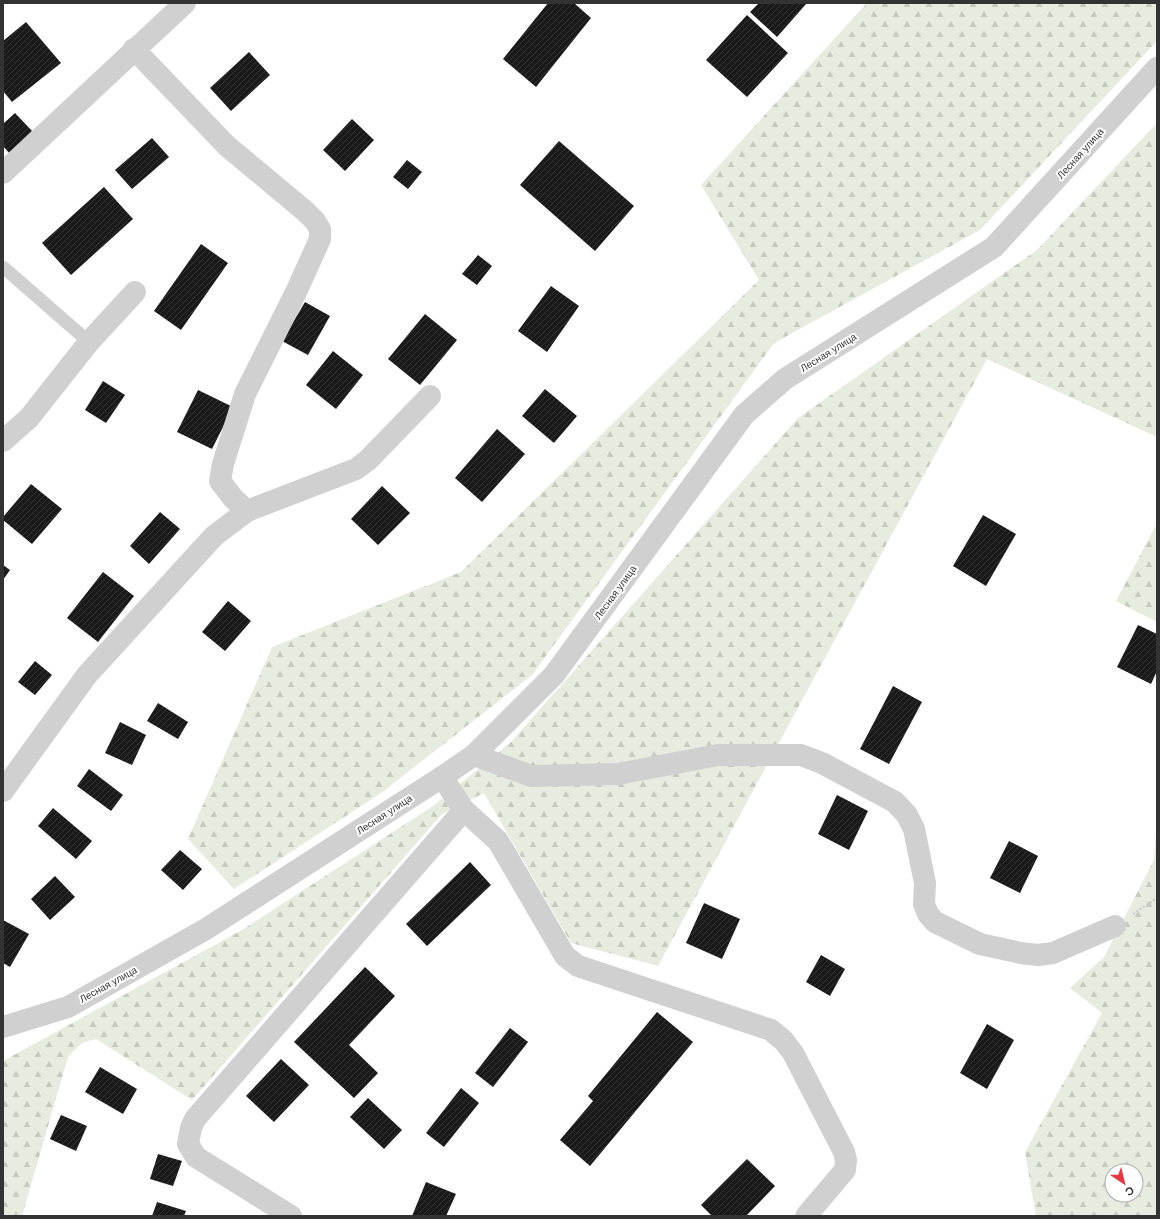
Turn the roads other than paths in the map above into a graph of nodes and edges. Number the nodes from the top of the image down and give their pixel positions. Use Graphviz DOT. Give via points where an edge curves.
graph roads {
  1 [pos="185,3"];
  2 [pos="134,50"];
  3 [pos="1157,68"];
  4 [pos="3,173"];
  5 [pos="3,267"];
  6 [pos="134,292"];
  7 [pos="88,342"];
  8 [pos="430,396"];
  9 [pos="3,441"];
  10 [pos="247,511"];
  11 [pos="474,755"];
  12 [pos="442,777"];
  13 [pos="3,791"];
  14 [pos="464,810"];
  15 [pos="1115,926"];
  16 [pos="3,1027"];
  17 [pos="291,1216"];
  18 [pos="806,1216"];
  1 -- 2 [label="street"];
  2 -- 4 [label="street"];
  2 -- 10 [label="street" via="227,146 316,220 320,229 320,239 297,290 245,394 223,464 220,481"];
  3 -- 11 [label="street, Лесная улица" via="994,247 785,379 744,415 554,675"];
  5 -- 7 [label="lane"];
  6 -- 7 [label="street"];
  7 -- 9 [label="street" via="29,418"];
  8 -- 10 [label="street" via="368,460 356,469"];
  10 -- 13 [label="street" via="214,536 87,675"];
  11 -- 12 [label="street, Лесная улица"];
  11 -- 15 [label="street" via="531,776 618,774 718,755 801,755 822,763 895,802 907,815 914,829 925,883 924,904 935,922 980,944 1021,954 1038,955 1053,953"];
  12 -- 14 [label="street"];
  12 -- 16 [label="street, Лесная улица" via="206,929 68,1006"];
  14 -- 17 [label="street" via="200,1113 191,1128 188,1144 196,1157"];
  14 -- 18 [label="street" via="498,842 565,956 578,966 771,1030 784,1041 793,1053 846,1160 845,1170"];
}
